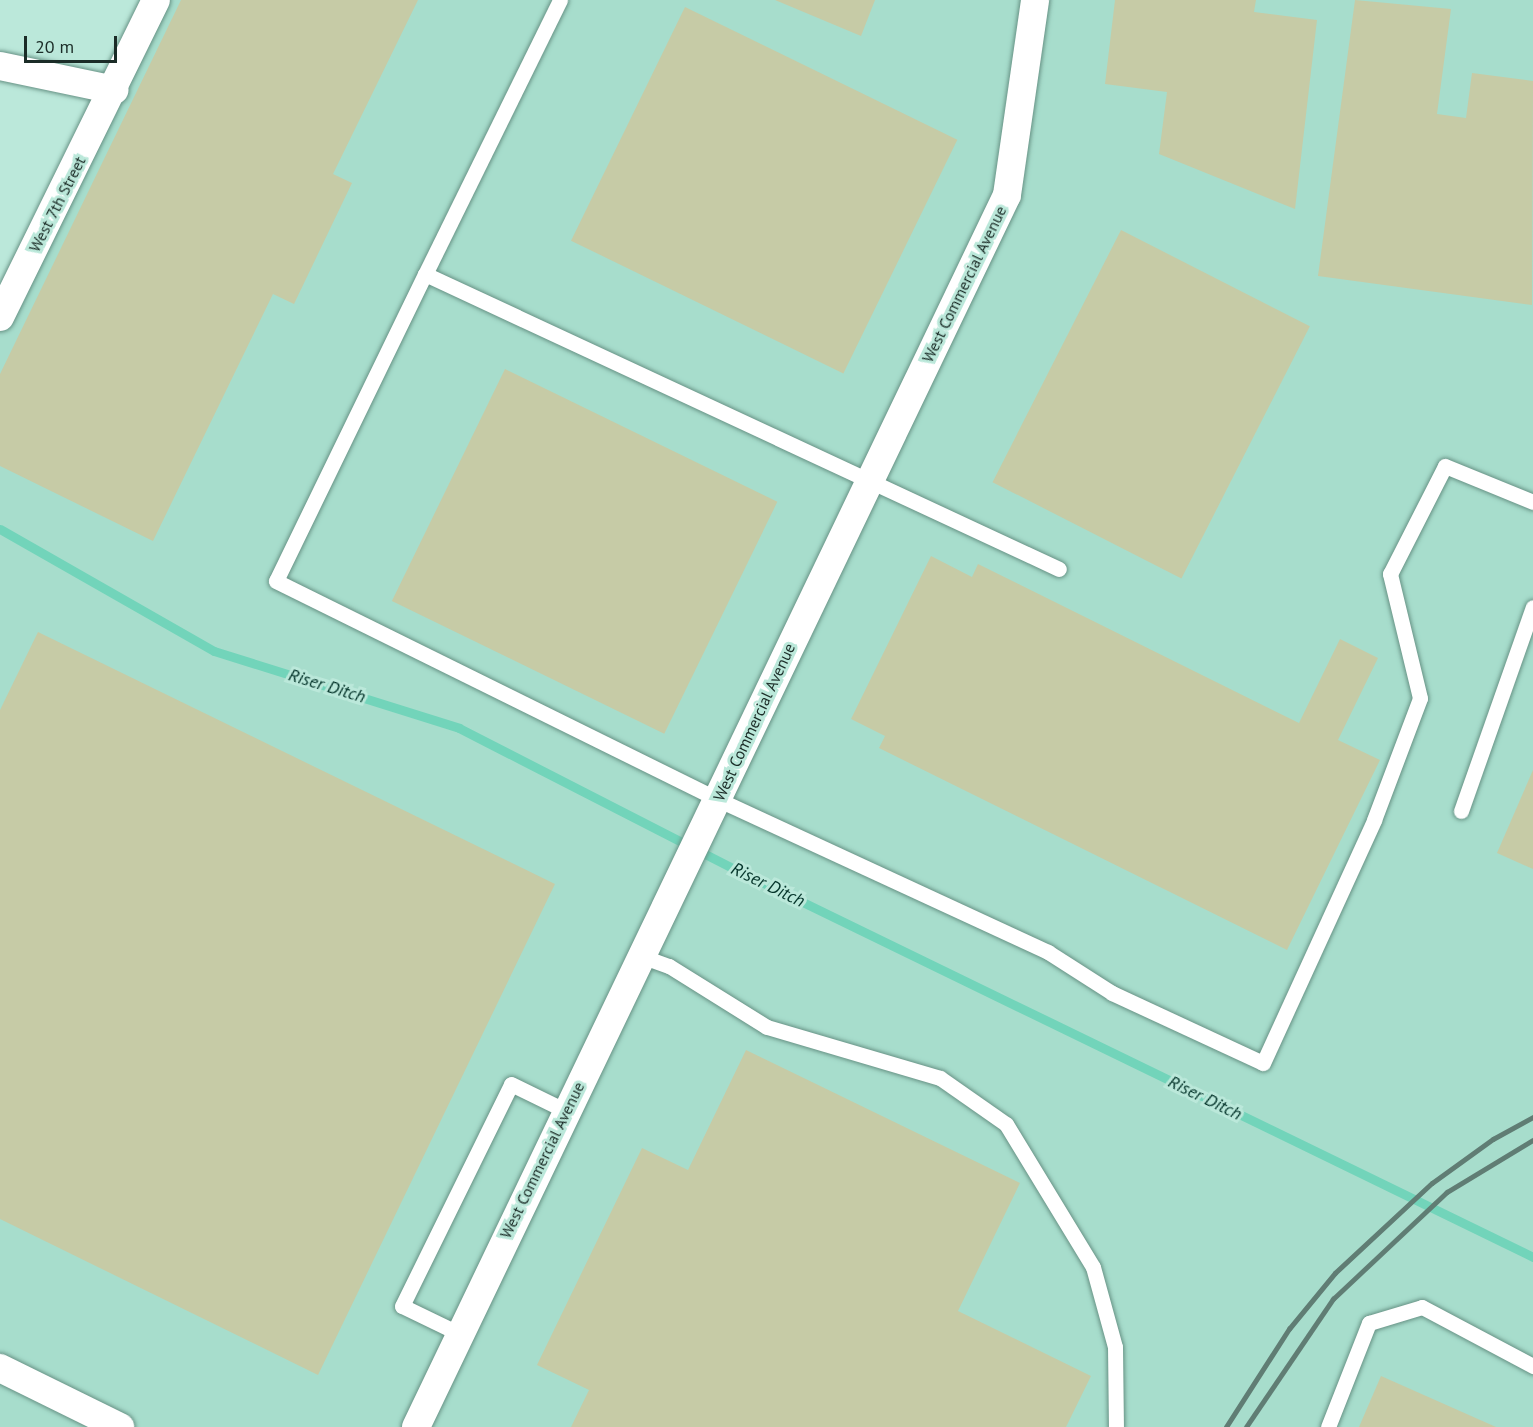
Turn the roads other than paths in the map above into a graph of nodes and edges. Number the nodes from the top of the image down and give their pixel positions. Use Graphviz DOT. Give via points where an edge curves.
graph roads {
  1 [pos="156,0"];
  2 [pos="560,0"];
  3 [pos="1035,0"];
  4 [pos="0,66"];
  5 [pos="115,90"];
  6 [pos="425,274"];
  7 [pos="0,317"];
  8 [pos="870,480"];
  9 [pos="1533,502"];
  10 [pos="1059,569"];
  11 [pos="1533,607"];
  12 [pos="717,799"];
  13 [pos="1461,811"];
  14 [pos="641,956"];
  15 [pos="566,1111"];
  16 [pos="458,1333"];
  17 [pos="1533,1366"];
  18 [pos="0,1368"];
  19 [pos="120,1427"];
  20 [pos="416,1427"];
  21 [pos="1116,1427"];
  22 [pos="1328,1427"];
  1 -- 5 [label="street, West 7th Street"];
  2 -- 6 [label="lane"];
  3 -- 8 [label="street, West Commercial Avenue" via="1007,195"];
  4 -- 5 [label="street"];
  5 -- 7 [label="street, West 7th Street"];
  6 -- 8 [label="lane"];
  6 -- 12 [label="lane" via="276,581"];
  8 -- 10 [label="lane"];
  8 -- 12 [label="street, West Commercial Avenue"];
  9 -- 12 [label="lane" via="1445,466 1390,574 1420,698 1374,820 1263,1062 1112,993 1048,952"];
  11 -- 13 [label="lane"];
  12 -- 14 [label="street, West Commercial Avenue"];
  14 -- 15 [label="street, West Commercial Avenue"];
  14 -- 21 [label="lane" via="669,966 767,1028 940,1078 1006,1124 1093,1268 1115,1347"];
  15 -- 16 [label="street, West Commercial Avenue"];
  15 -- 16 [label="lane" via="511,1084 402,1306"];
  16 -- 20 [label="street, West Commercial Avenue"];
  17 -- 22 [label="lane" via="1422,1307 1369,1323"];
  18 -- 19 [label="street"];
}
